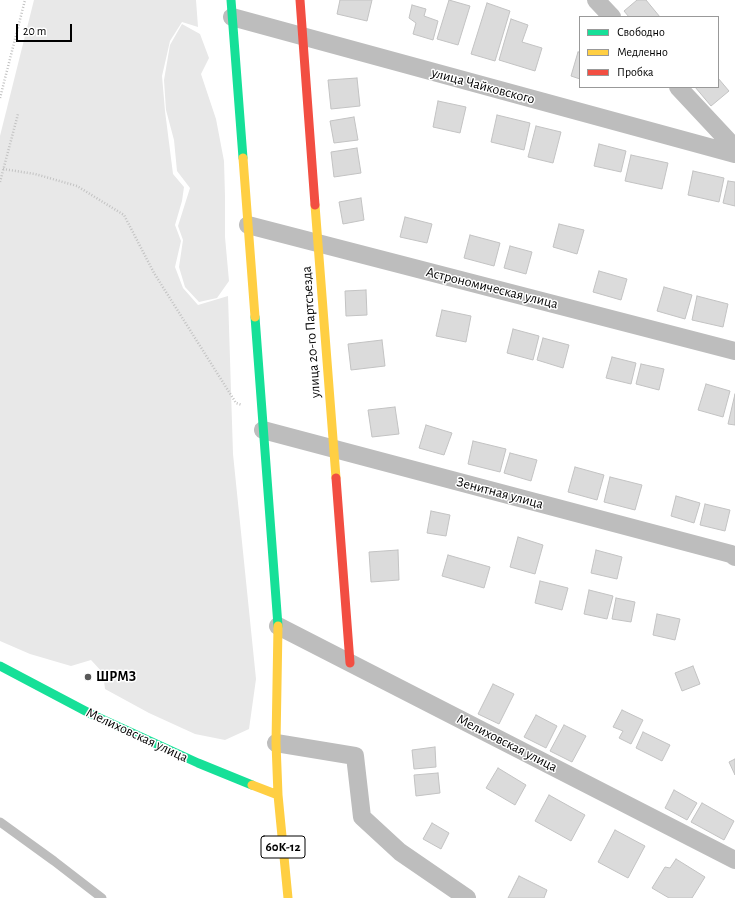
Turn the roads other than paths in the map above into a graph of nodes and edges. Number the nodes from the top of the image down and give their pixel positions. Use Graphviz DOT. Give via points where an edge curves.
graph roads {
  1 [pos="300,0"];
  2 [pos="596,0"];
  3 [pos="231,8"];
  4 [pos="611,16"];
  5 [pos="303,36"];
  6 [pos="679,88"];
  7 [pos="735,148"];
  8 [pos="735,154"];
  9 [pos="248,225"];
  10 [pos="318,243"];
  11 [pos="735,351"];
  12 [pos="263,422"];
  13 [pos="334,449"];
  14 [pos="735,558"];
  15 [pos="278,626"];
  16 [pos="350,662"];
  17 [pos="0,666"];
  18 [pos="276,743"];
  19 [pos="278,795"];
  20 [pos="0,822"];
  21 [pos="735,860"];
  22 [pos="102,898"];
  23 [pos="288,898"];
  24 [pos="467,898"];
  1 -- 5 [label="main road, улица 20-го Партсъезда"];
  2 -- 4 [label="street"];
  3 -- 5 [label="street, улица Чайковского"];
  3 -- 9 [label="main road"];
  5 -- 8 [label="street, улица Чайковского"];
  5 -- 10 [label="main road, улица 20-го Партсъезда"];
  6 -- 7 [label="street"];
  9 -- 10 [label="street, Астрономическая улица"];
  9 -- 12 [label="main road"];
  10 -- 11 [label="street, Астрономическая улица"];
  10 -- 13 [label="main road, улица 20-го Партсъезда"];
  12 -- 13 [label="street, Зенитная улица"];
  12 -- 15 [label="main road"];
  13 -- 14 [label="street, Зенитная улица" via="731,554"];
  13 -- 16 [label="main road, улица 20-го Партсъезда"];
  15 -- 16 [label="street, Мелиховская улица"];
  15 -- 18 [label="main road"];
  16 -- 21 [label="street, Мелиховская улица"];
  17 -- 19 [label="main road, Мелиховская улица" via="91,714 198,763"];
  18 -- 19 [label="main road"];
  18 -- 24 [label="street" via="354,756 362,817 400,852"];
  19 -- 23 [label="main road, 60К-12"];
  20 -- 22 [label="lane"];
}
